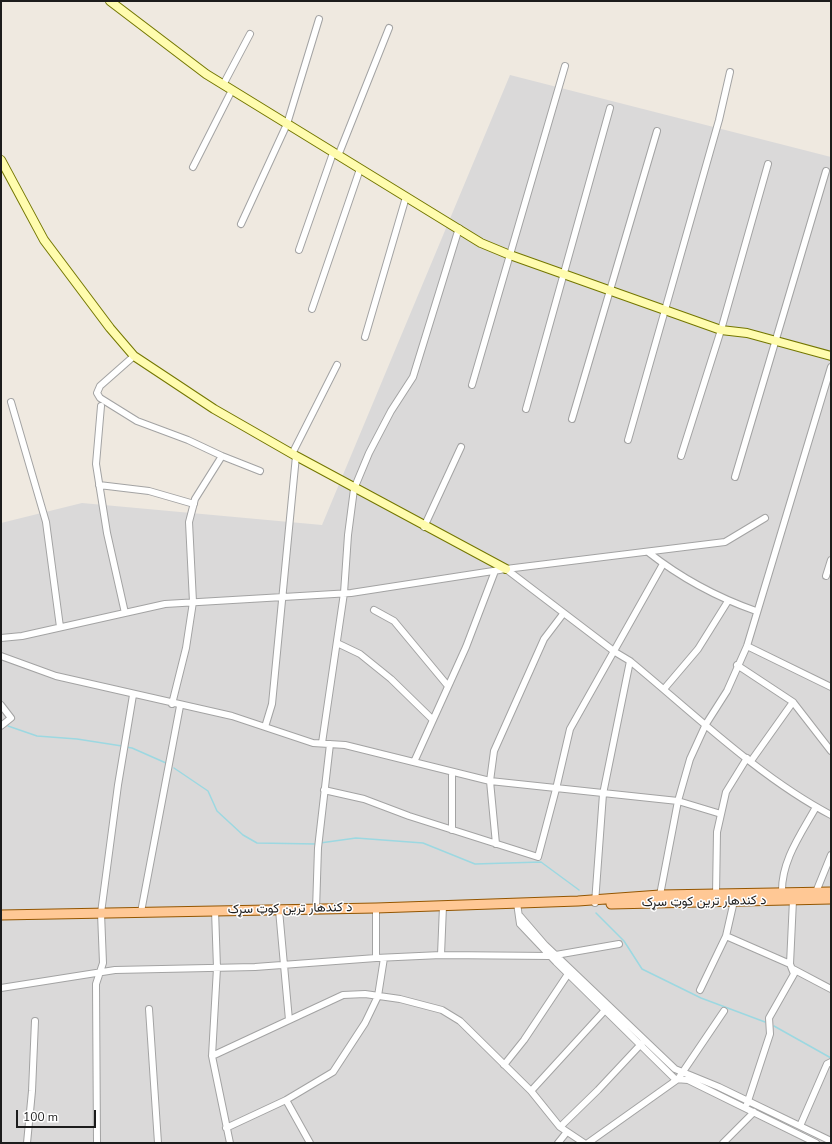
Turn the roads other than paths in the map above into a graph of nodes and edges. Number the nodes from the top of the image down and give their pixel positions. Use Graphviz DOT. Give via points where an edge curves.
graph roads {
  1 [pos="110,1"];
  2 [pos="319,19"];
  3 [pos="390,28"];
  4 [pos="250,34"];
  5 [pos="566,66"];
  6 [pos="730,72"];
  7 [pos="223,85"];
  8 [pos="232,90"];
  9 [pos="610,108"];
  10 [pos="287,124"];
  11 [pos="657,131"];
  12 [pos="335,154"];
  13 [pos="1,160"];
  14 [pos="768,164"];
  15 [pos="192,167"];
  16 [pos="360,169"];
  17 [pos="826,171"];
  18 [pos="406,197"];
  19 [pos="241,224"];
  20 [pos="459,228"];
  21 [pos="300,250"];
  22 [pos="510,255"];
  23 [pos="564,274"];
  24 [pos="610,291"];
  25 [pos="312,309"];
  26 [pos="666,311"];
  27 [pos="721,330"];
  28 [pos="365,337"];
  29 [pos="777,341"];
  30 [pos="134,356"];
  31 [pos="831,356"];
  32 [pos="337,365"];
  33 [pos="831,367"];
  34 [pos="472,385"];
  35 [pos="11,402"];
  36 [pos="101,406"];
  37 [pos="526,408"];
  38 [pos="572,419"];
  39 [pos="628,440"];
  40 [pos="461,447"];
  41 [pos="294,455"];
  42 [pos="222,456"];
  43 [pos="681,456"];
  44 [pos="260,471"];
  45 [pos="735,477"];
  46 [pos="99,485"];
  47 [pos="354,489"];
  48 [pos="194,504"];
  49 [pos="765,518"];
  50 [pos="424,527"];
  51 [pos="648,552"];
  52 [pos="831,560"];
  53 [pos="663,564"];
  54 [pos="506,570"];
  55 [pos="495,571"];
  56 [pos="826,576"];
  57 [pos="344,593"];
  58 [pos="282,597"];
  59 [pos="728,601"];
  60 [pos="193,602"];
  61 [pos="374,610"];
  62 [pos="756,611"];
  63 [pos="125,613"];
  64 [pos="563,614"];
  65 [pos="60,627"];
  66 [pos="1,638"];
  67 [pos="337,643"];
  68 [pos="747,646"];
  69 [pos="614,652"];
  70 [pos="1,656"];
  71 [pos="630,661"];
  72 [pos="737,665"];
  73 [pos="448,686"];
  74 [pos="831,687"];
  75 [pos="664,689"];
  76 [pos="133,695"];
  77 [pos="792,702"];
  78 [pos="172,704"];
  79 [pos="1,706"];
  80 [pos="180,706"];
  81 [pos="432,719"];
  82 [pos="706,724"];
  83 [pos="1,726"];
  84 [pos="265,727"];
  85 [pos="322,743"];
  86 [pos="330,744"];
  87 [pos="831,751"];
  88 [pos="749,760"];
  89 [pos="414,762"];
  90 [pos="452,772"];
  91 [pos="490,781"];
  92 [pos="556,789"];
  93 [pos="324,790"];
  94 [pos="603,794"];
  95 [pos="678,801"];
  96 [pos="816,807"];
  97 [pos="721,814"];
  98 [pos="831,815"];
  99 [pos="452,830"];
  100 [pos="496,844"];
  101 [pos="831,855"];
  102 [pos="816,892"];
  103 [pos="831,892"];
  104 [pos="782,893"];
  105 [pos="660,895"];
  106 [pos="716,895"];
  107 [pos="831,899"];
  108 [pos="793,900"];
  109 [pos="595,901"];
  110 [pos="734,901"];
  111 [pos="517,903"];
  112 [pos="443,906"];
  113 [pos="376,908"];
  114 [pos="215,910"];
  115 [pos="279,910"];
  116 [pos="316,910"];
  117 [pos="141,912"];
  118 [pos="101,913"];
  119 [pos="1,915"];
  120 [pos="726,936"];
  121 [pos="619,944"];
  122 [pos="441,955"];
  123 [pos="552,955"];
  124 [pos="376,958"];
  125 [pos="384,958"];
  126 [pos="284,965"];
  127 [pos="791,966"];
  128 [pos="217,968"];
  129 [pos="100,972"];
  130 [pos="568,974"];
  131 [pos="1,988"];
  132 [pos="831,989"];
  133 [pos="700,990"];
  134 [pos="378,996"];
  135 [pos="610,1006"];
  136 [pos="149,1009"];
  137 [pos="605,1011"];
  138 [pos="724,1011"];
  139 [pos="289,1020"];
  140 [pos="35,1021"];
  141 [pos="645,1040"];
  142 [pos="640,1045"];
  143 [pos="212,1056"];
  144 [pos="831,1062"];
  145 [pos="504,1065"];
  146 [pos="683,1072"];
  147 [pos="678,1079"];
  148 [pos="531,1091"];
  149 [pos="286,1100"];
  150 [pos="747,1100"];
  151 [pos="747,1108"];
  152 [pos="754,1112"];
  153 [pos="800,1126"];
  154 [pos="560,1127"];
  155 [pos="226,1128"];
  156 [pos="813,1132"];
  157 [pos="566,1133"];
  158 [pos="808,1141"];
  159 [pos="831,1141"];
  160 [pos="27,1143"];
  161 [pos="97,1143"];
  162 [pos="158,1143"];
  163 [pos="230,1143"];
  164 [pos="310,1143"];
  165 [pos="558,1143"];
  166 [pos="584,1143"];
  167 [pos="588,1143"];
  168 [pos="723,1143"];
  169 [pos="816,1143"];
  1 -- 7 [label="street"];
  2 -- 10 [label="street"];
  3 -- 12 [label="street"];
  4 -- 7 [label="street"];
  5 -- 22 [label="street"];
  6 -- 26 [label="street"];
  7 -- 8 [label="street"];
  8 -- 10 [label="street"];
  8 -- 15 [label="street"];
  9 -- 23 [label="street"];
  10 -- 12 [label="street"];
  10 -- 19 [label="street"];
  11 -- 24 [label="street"];
  12 -- 16 [label="street"];
  12 -- 21 [label="street"];
  13 -- 30 [label="street" via="44,240"];
  14 -- 27 [label="street"];
  16 -- 18 [label="street"];
  16 -- 25 [label="street"];
  17 -- 29 [label="street"];
  18 -- 20 [label="street"];
  18 -- 28 [label="street"];
  20 -- 22 [label="street" via="481,243"];
  20 -- 47 [label="street" via="413,376 369,452"];
  22 -- 23 [label="street"];
  22 -- 34 [label="street"];
  23 -- 24 [label="street"];
  23 -- 37 [label="street"];
  24 -- 26 [label="street"];
  24 -- 38 [label="street"];
  26 -- 27 [label="street"];
  26 -- 39 [label="street"];
  27 -- 29 [label="street" via="747,333"];
  27 -- 43 [label="street"];
  29 -- 31 [label="street"];
  29 -- 45 [label="street"];
  30 -- 41 [label="street" via="214,409"];
  30 -- 42 [label="street" via="100,386 97,393 100,398 137,421"];
  32 -- 41 [label="street"];
  33 -- 62 [label="street"];
  35 -- 65 [label="street" via="46,522"];
  36 -- 46 [label="street" via="96,464"];
  40 -- 50 [label="street"];
  41 -- 47 [label="street"];
  41 -- 58 [label="street"];
  42 -- 44 [label="street"];
  42 -- 48 [label="street"];
  46 -- 48 [label="street" via="149,491"];
  46 -- 63 [label="street"];
  47 -- 50 [label="street"];
  47 -- 57 [label="street"];
  48 -- 60 [label="street" via="189,522"];
  49 -- 51 [label="street" via="725,542"];
  50 -- 54 [label="street"];
  51 -- 53 [label="street"];
  51 -- 54 [label="street"];
  52 -- 56 [label="street"];
  53 -- 59 [label="street"];
  53 -- 69 [label="street"];
  54 -- 55 [label="street"];
  54 -- 64 [label="street"];
  55 -- 57 [label="street"];
  55 -- 73 [label="street"];
  57 -- 58 [label="street"];
  57 -- 67 [label="street"];
  58 -- 60 [label="street"];
  58 -- 84 [label="street" via="272,704"];
  59 -- 62 [label="street"];
  59 -- 75 [label="street" via="698,649"];
  60 -- 63 [label="street" via="165,604"];
  60 -- 78 [label="street" via="186,648"];
  61 -- 73 [label="street" via="394,621"];
  62 -- 68 [label="street"];
  63 -- 65 [label="street"];
  64 -- 69 [label="street"];
  64 -- 91 [label="street" via="544,639 494,751"];
  65 -- 66 [label="street"];
  67 -- 81 [label="street" via="360,654 391,679"];
  67 -- 85 [label="street"];
  68 -- 72 [label="street"];
  68 -- 74 [label="street"];
  69 -- 71 [label="street"];
  69 -- 92 [label="street" via="570,729"];
  70 -- 76 [label="street" via="56,676"];
  71 -- 75 [label="street"];
  71 -- 94 [label="street"];
  72 -- 77 [label="street"];
  72 -- 82 [label="street" via="727,691"];
  73 -- 81 [label="street"];
  75 -- 82 [label="street"];
  76 -- 78 [label="street"];
  76 -- 118 [label="street"];
  77 -- 87 [label="street"];
  77 -- 88 [label="street"];
  78 -- 80 [label="street"];
  79 -- 83 [label="street" via="11,718"];
  80 -- 84 [label="street" via="232,716"];
  80 -- 117 [label="street"];
  81 -- 89 [label="street"];
  82 -- 88 [label="street"];
  82 -- 95 [label="street" via="690,759"];
  84 -- 85 [label="street" via="313,743"];
  85 -- 86 [label="street"];
  86 -- 89 [label="street" via="345,745"];
  86 -- 93 [label="street"];
  88 -- 96 [label="street"];
  88 -- 97 [label="street" via="726,792"];
  89 -- 90 [label="street"];
  90 -- 91 [label="street"];
  90 -- 99 [label="street"];
  91 -- 92 [label="street"];
  91 -- 100 [label="street"];
  92 -- 94 [label="street"];
  92 -- 100 [label="street" via="538,857"];
  93 -- 99 [label="street" via="364,799"];
  93 -- 116 [label="street" via="318,848"];
  94 -- 95 [label="street"];
  94 -- 109 [label="street"];
  95 -- 97 [label="street"];
  95 -- 105 [label="street"];
  96 -- 98 [label="street"];
  96 -- 104 [label="street" via="790,853 781,880"];
  97 -- 106 [label="street" via="717,832"];
  99 -- 100 [label="street"];
  101 -- 102 [label="street"];
  102 -- 103 [label="main road, د کندهار ترين کوټ سړک"];
  102 -- 104 [label="main road, د کندهار ترين کوټ سړک"];
  104 -- 106 [label="main road, د کندهار ترين کوټ سړک"];
  105 -- 106 [label="main road, د کندهار ترين کوټ سړک"];
  105 -- 109 [label="main road, د کندهار ترين کوټ سړک"];
  107 -- 108 [label="main road, د کندهار ترين کوټ سړک"];
  108 -- 110 [label="main road, د کندهار ترين کوټ سړک"];
  108 -- 127 [label="street"];
  109 -- 110 [label="main road, د کندهار ترين کوټ سړک"];
  109 -- 111 [label="main road, د کندهار ترين کوټ سړک"];
  110 -- 120 [label="street"];
  111 -- 112 [label="main road, د کندهار ترين کوټ سړک"];
  111 -- 123 [label="street" via="520,916"];
  112 -- 113 [label="main road, د کندهار ترين کوټ سړک"];
  112 -- 122 [label="street"];
  113 -- 116 [label="main road, د کندهار ترين کوټ سړک"];
  113 -- 124 [label="street"];
  114 -- 115 [label="main road, د کندهار ترين کوټ سړک"];
  114 -- 117 [label="main road, د کندهار ترين کوټ سړک"];
  114 -- 128 [label="street"];
  115 -- 116 [label="main road, د کندهار ترين کوټ سړک"];
  115 -- 126 [label="street"];
  117 -- 118 [label="main road, د کندهار ترين کوټ سړک"];
  118 -- 119 [label="main road, د کندهار ترين کوټ سړک"];
  118 -- 129 [label="street" via="104,962"];
  120 -- 127 [label="street"];
  120 -- 133 [label="street"];
  121 -- 123 [label="street"];
  122 -- 123 [label="street"];
  122 -- 125 [label="street"];
  123 -- 130 [label="street"];
  123 -- 135 [label="street"];
  124 -- 125 [label="street"];
  124 -- 126 [label="street"];
  125 -- 134 [label="street"];
  126 -- 128 [label="street"];
  126 -- 139 [label="street"];
  127 -- 132 [label="street"];
  127 -- 150 [label="street" via="794,974 769,1018 770,1034"];
  128 -- 129 [label="street"];
  128 -- 143 [label="street"];
  129 -- 131 [label="street"];
  129 -- 161 [label="street" via="96,984"];
  130 -- 137 [label="street"];
  130 -- 145 [label="street"];
  134 -- 139 [label="street" via="343,995"];
  134 -- 145 [label="street" via="442,1010 473,1032"];
  134 -- 149 [label="street" via="365,1023 333,1072"];
  135 -- 137 [label="street"];
  135 -- 141 [label="street"];
  136 -- 162 [label="street"];
  137 -- 142 [label="street"];
  137 -- 148 [label="street"];
  138 -- 146 [label="street"];
  139 -- 143 [label="street"];
  140 -- 160 [label="street"];
  141 -- 142 [label="street"];
  141 -- 146 [label="street" via="675,1069"];
  142 -- 147 [label="street" via="675,1079"];
  142 -- 154 [label="street"];
  143 -- 155 [label="street"];
  144 -- 153 [label="street" via="827,1064"];
  145 -- 148 [label="street"];
  146 -- 147 [label="street"];
  146 -- 150 [label="street"];
  147 -- 151 [label="street" via="688,1080"];
  147 -- 167 [label="street"];
  148 -- 154 [label="street"];
  149 -- 155 [label="street"];
  149 -- 164 [label="street"];
  150 -- 151 [label="street"];
  150 -- 153 [label="street"];
  151 -- 152 [label="street"];
  152 -- 158 [label="street"];
  152 -- 168 [label="street"];
  153 -- 156 [label="street"];
  154 -- 157 [label="street"];
  155 -- 163 [label="street"];
  156 -- 158 [label="street"];
  156 -- 159 [label="street"];
  157 -- 165 [label="street"];
  157 -- 166 [label="street"];
  158 -- 169 [label="street"];
}
